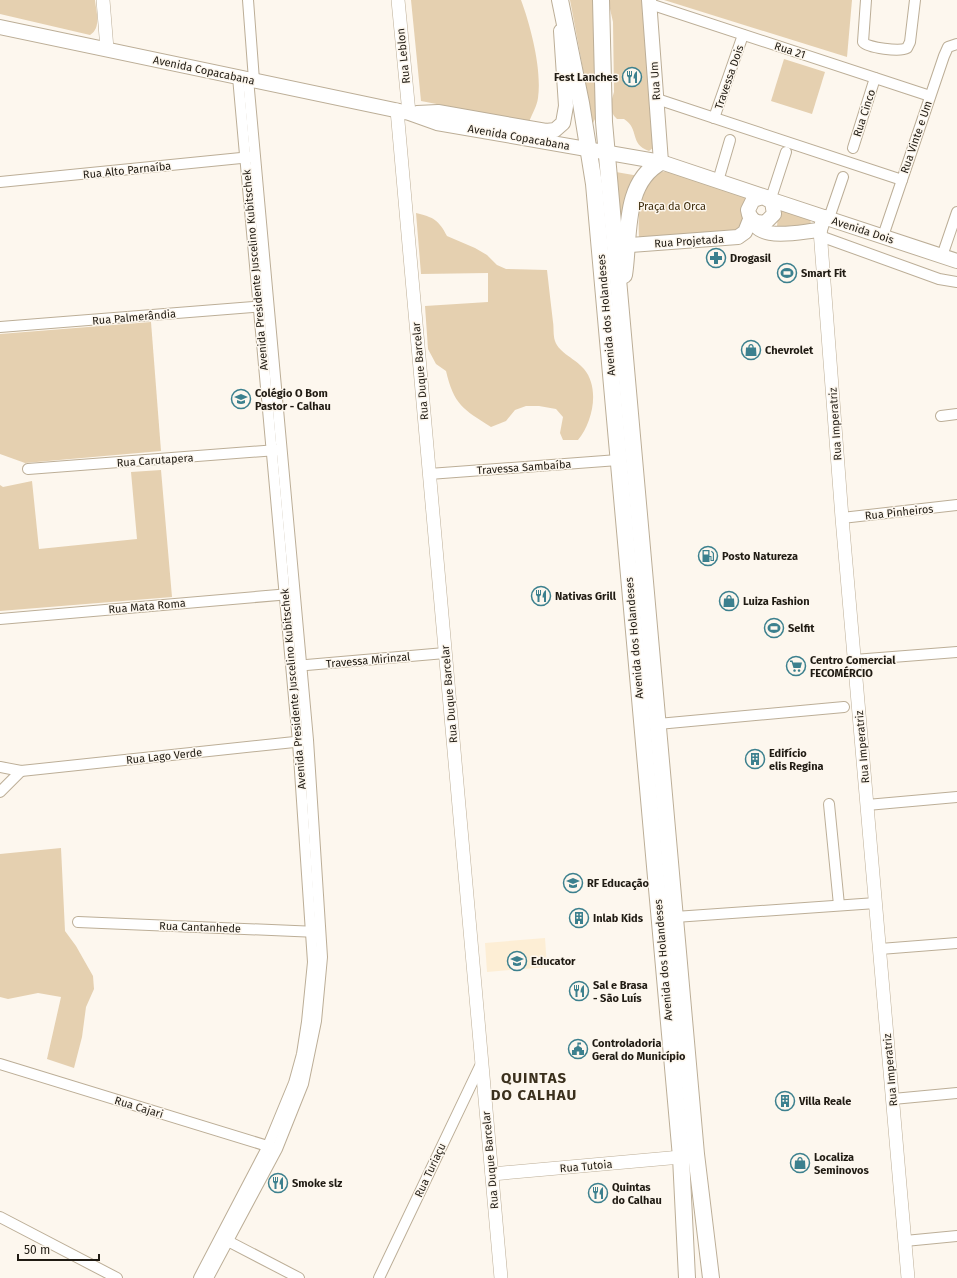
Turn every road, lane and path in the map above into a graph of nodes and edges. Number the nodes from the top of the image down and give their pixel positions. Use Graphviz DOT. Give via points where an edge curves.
graph roads {
  1 [pos="103,0"];
  2 [pos="248,0"];
  3 [pos="398,0"];
  4 [pos="559,0"];
  5 [pos="602,0"];
  6 [pos="866,0"];
  7 [pos="915,0"];
  8 [pos="650,2"];
  9 [pos="0,27"];
  10 [pos="743,35"];
  11 [pos="957,44"];
  12 [pos="107,49"];
  13 [pos="875,78"];
  14 [pos="247,79"];
  15 [pos="930,96"];
  16 [pos="657,100"];
  17 [pos="403,111"];
  18 [pos="714,118"];
  19 [pos="604,122"];
  20 [pos="730,140"];
  21 [pos="853,148"];
  22 [pos="590,150"];
  23 [pos="786,152"];
  24 [pos="607,153"];
  25 [pos="250,158"];
  26 [pos="661,162"];
  27 [pos="843,177"];
  28 [pos="902,180"];
  29 [pos="718,181"];
  30 [pos="0,182"];
  31 [pos="748,196"];
  32 [pos="768,198"];
  33 [pos="957,212"];
  34 [pos="752,219"];
  35 [pos="823,225"];
  36 [pos="883,236"];
  37 [pos="622,246"];
  38 [pos="942,256"];
  39 [pos="600,259"];
  40 [pos="957,261"];
  41 [pos="957,282"];
  42 [pos="263,306"];
  43 [pos="0,327"];
  44 [pos="957,414"];
  45 [pos="941,416"];
  46 [pos="276,450"];
  47 [pos="618,460"];
  48 [pos="28,470"];
  49 [pos="429,474"];
  50 [pos="957,505"];
  51 [pos="842,518"];
  52 [pos="290,594"];
  53 [pos="0,619"];
  54 [pos="957,652"];
  55 [pos="445,653"];
  56 [pos="854,660"];
  57 [pos="296,666"];
  58 [pos="844,707"];
  59 [pos="658,724"];
  60 [pos="303,741"];
  61 [pos="0,767"];
  62 [pos="21,771"];
  63 [pos="0,792"];
  64 [pos="957,797"];
  65 [pos="829,804"];
  66 [pos="867,805"];
  67 [pos="876,903"];
  68 [pos="839,906"];
  69 [pos="675,917"];
  70 [pos="78,922"];
  71 [pos="317,932"];
  72 [pos="957,943"];
  73 [pos="880,949"];
  74 [pos="482,1062"];
  75 [pos="0,1064"];
  76 [pos="957,1092"];
  77 [pos="892,1099"];
  78 [pos="272,1148"];
  79 [pos="681,1157"];
  80 [pos="492,1174"];
  81 [pos="0,1217"];
  82 [pos="957,1236"];
  83 [pos="224,1239"];
  84 [pos="905,1241"];
  85 [pos="117,1278"];
  86 [pos="199,1278"];
  87 [pos="208,1278"];
  88 [pos="299,1278"];
  89 [pos="379,1278"];
  90 [pos="501,1278"];
  91 [pos="687,1278"];
  92 [pos="710,1278"];
  93 [pos="908,1278"];
  1 -- 12 [label="street"];
  2 -- 14 [label="street, Avenida Presidente Juscelino Kubitschek"];
  3 -- 17 [label="street, Rua Leblon"];
  4 -- 17 [label="main road, Avenida Copacabana" via="566,106 563,123 555,130 546,131 438,112"];
  4 -- 22 [label="main road, Avenida dos Holandeses"];
  5 -- 19 [label="main road, Avenida dos Holandeses"];
  6 -- 7 [label="street" via="863,42 869,46 900,50 907,48 910,42"];
  8 -- 10 [label="street, Rua 21"];
  8 -- 16 [label="main road, Rua Um"];
  9 -- 12 [label="main road, Avenida Copacabana"];
  10 -- 13 [label="street, Rua 21"];
  10 -- 18 [label="street, Travessa Dois"];
  11 -- 15 [label="street, Rua Vinte e Um" via="948,47"];
  12 -- 14 [label="main road, Avenida Copacabana"];
  13 -- 15 [label="street, Rua 21"];
  13 -- 21 [label="street, Rua Cinco"];
  14 -- 17 [label="main road, Avenida Copacabana"];
  14 -- 25 [label="street, Avenida Presidente Juscelino Kubitschek"];
  15 -- 28 [label="street, Rua Vinte e Um"];
  16 -- 18 [label="street"];
  16 -- 26 [label="main road, Rua Um"];
  17 -- 22 [label="main road, Avenida Copacabana" via="437,123"];
  17 -- 49 [label="street, Rua Duque Barcelar"];
  18 -- 28 [label="street"];
  19 -- 22 [label="main road" via="600,136"];
  19 -- 24 [label="main road, Avenida dos Holandeses"];
  20 -- 29 [label="street"];
  22 -- 24 [label="main road, Avenida Copacabana"];
  22 -- 39 [label="main road, Avenida dos Holandeses"];
  23 -- 32 [label="street" via="773,192"];
  24 -- 26 [label="main road"];
  24 -- 37 [label="main road, Avenida dos Holandeses"];
  25 -- 30 [label="street, Rua Alto Parnaíba"];
  25 -- 42 [label="street, Avenida Presidente Juscelino Kubitschek"];
  26 -- 29 [label="main road"];
  26 -- 37 [label="main road" via="645,175 635,194"];
  27 -- 35 [label="street"];
  28 -- 36 [label="street, Rua Vinte e Um"];
  29 -- 31 [label="main road"];
  31 -- 32 [label="main road"];
  31 -- 34 [label="main road" via="748,210"];
  32 -- 34 [label="main road" via="775,210 772,218 761,223"];
  32 -- 35 [label="main road, Avenida Dois"];
  33 -- 38 [label="street"];
  34 -- 35 [label="main road" via="761,231 770,234"];
  34 -- 37 [label="main road, Rua Projetada" via="745,232 738,237"];
  35 -- 36 [label="main road, Avenida Dois"];
  35 -- 41 [label="street" via="939,279"];
  35 -- 51 [label="street, Rua Imperatriz"];
  36 -- 38 [label="main road, Avenida Dois"];
  37 -- 39 [label="main road"];
  37 -- 59 [label="main road, Avenida dos Holandeses" via="620,301"];
  38 -- 40 [label="main road, Avenida Dois"];
  39 -- 47 [label="main road, Avenida dos Holandeses"];
  42 -- 43 [label="street, Rua Palmerândia"];
  42 -- 46 [label="street, Avenida Presidente Juscelino Kubitschek"];
  44 -- 45 [label="street"];
  46 -- 48 [label="street, Rua Carutapera"];
  46 -- 52 [label="street, Avenida Presidente Juscelino Kubitschek"];
  47 -- 49 [label="street, Travessa Sambaíba"];
  47 -- 79 [label="main road, Avenida dos Holandeses"];
  49 -- 55 [label="street, Rua Duque Barcelar"];
  50 -- 51 [label="street, Rua Pinheiros"];
  51 -- 56 [label="street, Rua Imperatriz"];
  52 -- 53 [label="street, Rua Mata Roma"];
  52 -- 57 [label="street, Avenida Presidente Juscelino Kubitschek"];
  54 -- 56 [label="street"];
  55 -- 57 [label="street, Travessa Mirinzal"];
  55 -- 74 [label="street, Rua Duque Barcelar"];
  56 -- 66 [label="street, Rua Imperatriz"];
  57 -- 60 [label="street, Avenida Presidente Juscelino Kubitschek"];
  58 -- 59 [label="street"];
  59 -- 69 [label="main road, Avenida dos Holandeses"];
  60 -- 62 [label="street, Rua Lago Verde"];
  60 -- 71 [label="street, Avenida Presidente Juscelino Kubitschek"];
  61 -- 62 [label="street, Rua Lago Verde"];
  62 -- 63 [label="street"];
  64 -- 66 [label="street"];
  65 -- 68 [label="street"];
  66 -- 67 [label="street, Rua Imperatriz"];
  67 -- 68 [label="street"];
  67 -- 73 [label="street, Rua Imperatriz"];
  68 -- 69 [label="street"];
  69 -- 92 [label="main road, Avenida dos Holandeses"];
  70 -- 71 [label="street, Rua Cantanhede"];
  71 -- 78 [label="street, Avenida Presidente Juscelino Kubitschek" via="302,1054"];
  72 -- 73 [label="street"];
  73 -- 77 [label="street, Rua Imperatriz"];
  74 -- 80 [label="street, Rua Duque Barcelar"];
  74 -- 89 [label="street, Rua Turiaçu"];
  75 -- 78 [label="street, Rua Cajari"];
  76 -- 77 [label="street"];
  77 -- 84 [label="street, Rua Imperatriz"];
  78 -- 83 [label="street, Avenida Presidente Juscelino Kubitschek"];
  79 -- 80 [label="street, Rua Tutoia"];
  79 -- 91 [label="main road, Avenida dos Holandeses"];
  80 -- 90 [label="street, Rua Duque Barcelar"];
  81 -- 85 [label="street"];
  82 -- 84 [label="street"];
  83 -- 86 [label="street, Avenida Presidente Juscelino Kubitschek"];
  83 -- 87 [label="street, Avenida Presidente Juscelino Kubitschek"];
  83 -- 88 [label="street"];
  84 -- 93 [label="street, Rua Imperatriz"];
}
